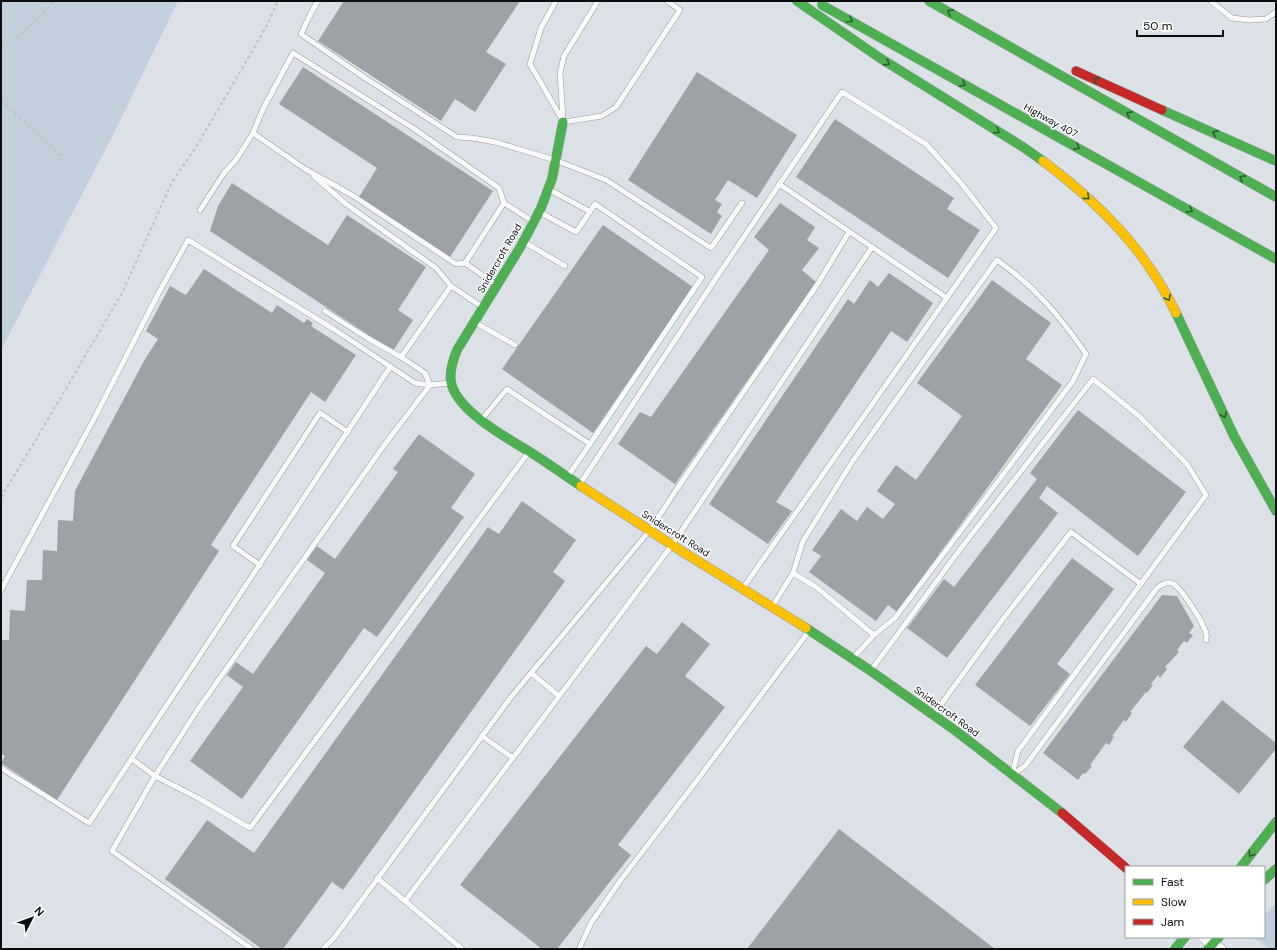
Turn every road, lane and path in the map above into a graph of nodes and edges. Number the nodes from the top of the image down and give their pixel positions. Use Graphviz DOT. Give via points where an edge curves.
graph roads {
  1 [pos="54,1"];
  2 [pos="278,1"];
  3 [pos="318,1"];
  4 [pos="556,1"];
  5 [pos="598,1"];
  6 [pos="666,1"];
  7 [pos="797,1"];
  8 [pos="816,1"];
  9 [pos="929,1"];
  10 [pos="1211,1"];
  11 [pos="1276,12"];
  12 [pos="970,24"];
  13 [pos="1,46"];
  14 [pos="1,101"];
  15 [pos="563,122"];
  16 [pos="253,133"];
  17 [pos="555,160"];
  18 [pos="1276,161"];
  19 [pos="60,162"];
  20 [pos="305,169"];
  21 [pos="779,184"];
  22 [pos="548,188"];
  23 [pos="1276,197"];
  24 [pos="504,203"];
  25 [pos="742,203"];
  26 [pos="200,210"];
  27 [pos="590,211"];
  28 [pos="539,212"];
  29 [pos="533,222"];
  30 [pos="849,232"];
  31 [pos="523,242"];
  32 [pos="872,247"];
  33 [pos="1276,259"];
  34 [pos="465,263"];
  35 [pos="565,266"];
  36 [pos="451,286"];
  37 [pos="496,286"];
  38 [pos="947,298"];
  39 [pos="483,308"];
  40 [pos="325,311"];
  41 [pos="474,322"];
  42 [pos="515,345"];
  43 [pos="401,357"];
  44 [pos="390,367"];
  45 [pos="451,383"];
  46 [pos="430,385"];
  47 [pos="481,420"];
  48 [pos="348,432"];
  49 [pos="590,444"];
  50 [pos="530,451"];
  51 [pos="567,477"];
  52 [pos="579,485"];
  53 [pos="1,497"];
  54 [pos="1276,511"];
  55 [pos="650,530"];
  56 [pos="672,544"];
  57 [pos="260,565"];
  58 [pos="793,573"];
  59 [pos="1141,584"];
  60 [pos="742,589"];
  61 [pos="1,590"];
  62 [pos="772,607"];
  63 [pos="810,630"];
  64 [pos="874,635"];
  65 [pos="1206,640"];
  66 [pos="852,659"];
  67 [pos="871,671"];
  68 [pos="531,673"];
  69 [pos="559,696"];
  70 [pos="934,715"];
  71 [pos="482,736"];
  72 [pos="513,758"];
  73 [pos="132,759"];
  74 [pos="1,768"];
  75 [pos="1013,774"];
  76 [pos="156,776"];
  77 [pos="1276,822"];
  78 [pos="1276,864"];
  79 [pos="1242,866"];
  80 [pos="1125,867"];
  81 [pos="1276,869"];
  82 [pos="377,878"];
  83 [pos="1265,879"];
  84 [pos="1265,879"];
  85 [pos="405,901"];
  86 [pos="1184,938"];
  87 [pos="1204,938"];
  88 [pos="1215,946"];
  89 [pos="252,949"];
  90 [pos="323,949"];
  91 [pos="462,949"];
  92 [pos="579,949"];
  93 [pos="1175,949"];
  1 -- 13 [label="path" via="13,41"];
  2 -- 53 [label="path" via="233,84 172,182 122,293"];
  3 -- 17 [label="lane" via="301,34 365,78 457,137 495,142"];
  4 -- 15 [label="lane" via="541,28 530,64"];
  5 -- 15 [label="lane" via="564,56 560,73"];
  6 -- 15 [label="lane" via="680,10 616,107 602,116"];
  7 -- 54 [label="main road, one-way" via="904,73 1023,147 1068,180 1101,209 1129,239 1153,272 1172,305 1234,436"];
  8 -- 33 [label="main road, Highway 407, one-way"];
  12 -- 9 [label="main road, one-way"];
  10 -- 11 [label="lane" via="1232,18 1266,19"];
  18 -- 12 [label="main road, one-way"];
  23 -- 12 [label="main road, one-way"];
  14 -- 19 [label="path" via="61,157"];
  15 -- 17 [label="main road, Snidercroft Road"];
  16 -- 20 [label="lane"];
  16 -- 24 [label="lane" via="293,53 413,128 499,188"];
  16 -- 26 [label="lane"];
  17 -- 22 [label="main road, Snidercroft Road"];
  17 -- 25 [label="lane" via="606,180 712,248"];
  20 -- 34 [label="lane" via="352,195 456,264"];
  20 -- 36 [label="lane" via="346,204 436,268"];
  21 -- 30 [label="lane"];
  21 -- 38 [label="lane" via="842,92 926,144 996,228"];
  21 -- 52 [label="lane"];
  22 -- 27 [label="lane"];
  22 -- 28 [label="main road, Snidercroft Road"];
  24 -- 29 [label="lane"];
  24 -- 34 [label="lane"];
  27 -- 28 [label="lane" via="576,232"];
  27 -- 49 [label="lane" via="595,204 702,278"];
  28 -- 29 [label="main road, Snidercroft Road"];
  29 -- 31 [label="main road, Snidercroft Road"];
  30 -- 32 [label="lane"];
  30 -- 55 [label="lane"];
  31 -- 35 [label="lane"];
  31 -- 37 [label="main road, Snidercroft Road"];
  32 -- 38 [label="lane"];
  32 -- 56 [label="lane"];
  34 -- 37 [label="lane"];
  36 -- 39 [label="lane"];
  36 -- 43 [label="lane"];
  37 -- 39 [label="main road, Snidercroft Road"];
  38 -- 60 [label="lane"];
  39 -- 41 [label="main road, Snidercroft Road"];
  40 -- 43 [label="lane"];
  41 -- 42 [label="lane"];
  41 -- 45 [label="main road, Snidercroft Road" via="457,350"];
  43 -- 46 [label="lane" via="425,373"];
  44 -- 46 [label="lane" via="415,383"];
  44 -- 48 [label="lane"];
  44 -- 61 [label="lane" via="332,328 188,240"];
  45 -- 46 [label="lane"];
  45 -- 47 [label="main road, Snidercroft Road" via="458,397"];
  46 -- 76 [label="lane" via="384,444 198,709"];
  47 -- 49 [label="lane" via="507,389"];
  47 -- 50 [label="main road, Snidercroft Road"];
  48 -- 57 [label="lane"];
  48 -- 57 [label="lane" via="320,413 233,546"];
  49 -- 51 [label="lane"];
  50 -- 51 [label="main road, Snidercroft Road"];
  50 -- 76 [label="lane" via="250,828"];
  51 -- 52 [label="main road, Snidercroft Road"];
  52 -- 55 [label="main road, Snidercroft Road"];
  55 -- 56 [label="main road, Snidercroft Road"];
  55 -- 68 [label="lane"];
  56 -- 60 [label="main road, Snidercroft Road"];
  56 -- 69 [label="lane"];
  57 -- 73 [label="lane"];
  58 -- 62 [label="lane"];
  58 -- 64 [label="lane" via="816,587"];
  58 -- 64 [label="lane" via="803,541 852,462 997,260 1025,281 1052,308 1086,354 1073,381 936,564 895,618"];
  59 -- 67 [label="lane" via="1206,495 1187,464 1139,416 1093,379 961,548"];
  59 -- 70 [label="lane" via="1071,532 1003,619"];
  59 -- 75 [label="lane" via="1018,751"];
  60 -- 62 [label="main road, Snidercroft Road"];
  62 -- 63 [label="main road, Snidercroft Road"];
  63 -- 66 [label="main road, Snidercroft Road"];
  63 -- 92 [label="lane" via="620,881 591,923"];
  64 -- 66 [label="lane"];
  65 -- 75 [label="lane" via="1206,633 1180,589 1172,583 1157,588 1025,766"];
  66 -- 67 [label="main road, Snidercroft Road"];
  67 -- 70 [label="main road, Snidercroft Road"];
  68 -- 69 [label="lane"];
  68 -- 71 [label="lane"];
  69 -- 72 [label="lane"];
  70 -- 75 [label="main road, Snidercroft Road"];
  71 -- 72 [label="lane"];
  71 -- 82 [label="lane"];
  72 -- 85 [label="lane"];
  73 -- 74 [label="lane" via="89,823"];
  73 -- 76 [label="lane"];
  75 -- 80 [label="main road, Snidercroft Road"];
  76 -- 89 [label="lane" via="112,851"];
  77 -- 79 [label="main road, one-way"];
  78 -- 83 [label="main road"];
  81 -- 84 [label="main road"];
  82 -- 85 [label="lane"];
  82 -- 90 [label="lane" via="334,938"];
  85 -- 91 [label="lane"];
  86 -- 93 [label="main road"];
  87 -- 88 [label="street"];
}
